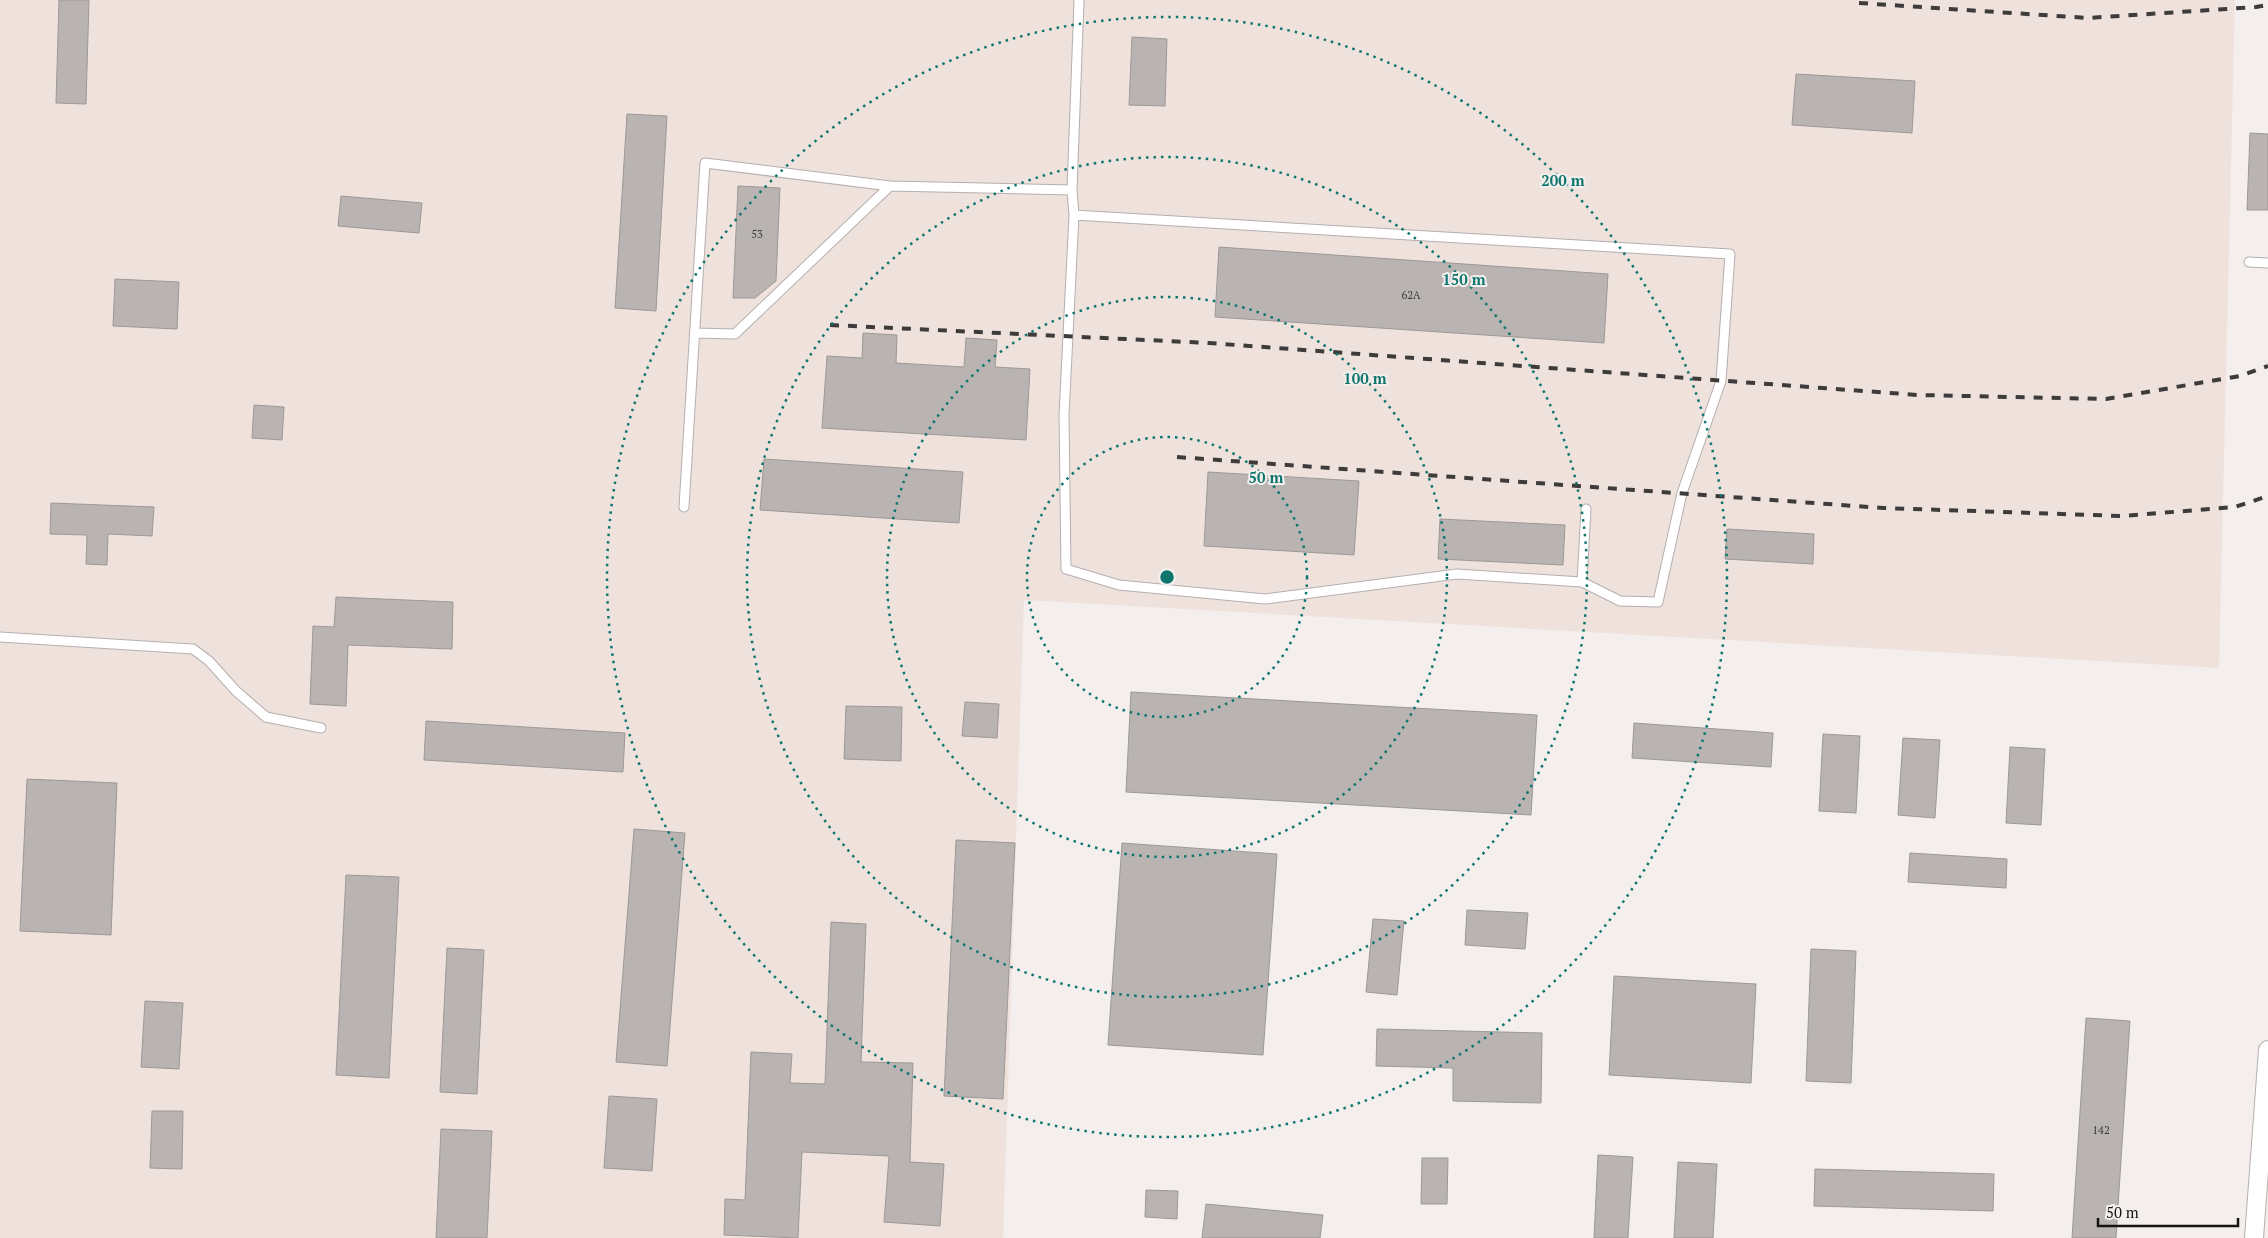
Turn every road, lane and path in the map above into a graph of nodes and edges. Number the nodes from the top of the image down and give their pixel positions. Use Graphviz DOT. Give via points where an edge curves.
graph roads {
  1 [pos="1079,0"];
  2 [pos="890,186"];
  3 [pos="1072,190"];
  4 [pos="1074,215"];
  5 [pos="2249,262"];
  6 [pos="2268,263"];
  7 [pos="695,333"];
  8 [pos="684,507"];
  9 [pos="1586,509"];
  10 [pos="1582,582"];
  11 [pos="0,637"];
  12 [pos="322,728"];
  13 [pos="2268,1050"];
  14 [pos="2254,1238"];
  1 -- 3 [label="lane"];
  2 -- 3 [label="lane"];
  2 -- 7 [label="lane" via="735,334"];
  2 -- 7 [label="lane" via="705,163"];
  3 -- 4 [label="lane"];
  4 -- 10 [label="lane" via="1064,415 1066,569 1119,585 1265,599 1457,574"];
  4 -- 10 [label="lane" via="1730,254 1721,381 1682,493 1658,602 1620,601"];
  5 -- 6 [label="lane"];
  7 -- 8 [label="lane"];
  9 -- 10 [label="lane"];
  11 -- 12 [label="lane" via="193,649 266,717"];
  13 -- 14 [label="street"];
}
